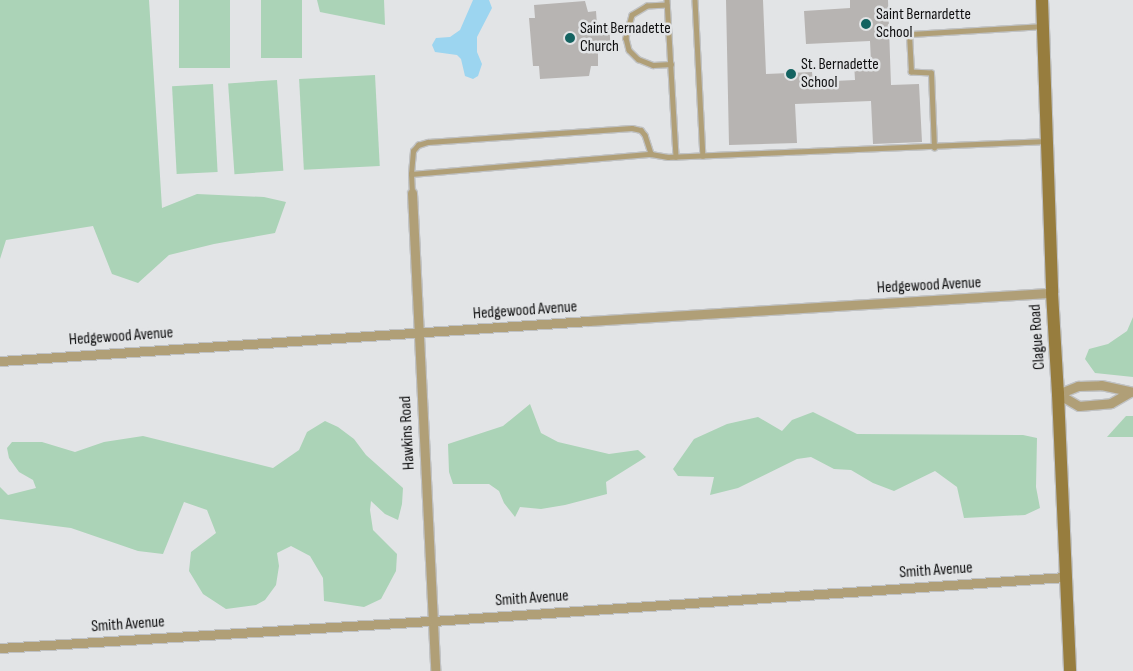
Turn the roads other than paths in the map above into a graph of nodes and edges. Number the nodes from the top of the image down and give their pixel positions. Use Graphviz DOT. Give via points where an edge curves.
graph roads {
  1 [pos="696,0"];
  2 [pos="1042,0"];
  3 [pos="667,2"];
  4 [pos="1043,26"];
  5 [pos="671,64"];
  6 [pos="1048,141"];
  7 [pos="934,148"];
  8 [pos="651,154"];
  9 [pos="703,156"];
  10 [pos="676,157"];
  11 [pos="411,174"];
  12 [pos="412,193"];
  13 [pos="1052,293"];
  14 [pos="418,334"];
  15 [pos="0,361"];
  16 [pos="1131,392"];
  17 [pos="1058,394"];
  18 [pos="1066,577"];
  19 [pos="433,621"];
  20 [pos="0,648"];
  21 [pos="435,671"];
  22 [pos="1070,671"];
  1 -- 9 [label="lane"];
  2 -- 4 [label="main road, Clague Road"];
  3 -- 5 [label="lane"];
  3 -- 5 [label="lane" via="647,6 632,15 626,38 629,50 638,59 653,65"];
  4 -- 6 [label="main road, Clague Road"];
  4 -- 7 [label="lane" via="909,34 911,72 931,73"];
  5 -- 10 [label="lane"];
  6 -- 7 [label="lane"];
  6 -- 13 [label="main road, Clague Road"];
  7 -- 9 [label="lane"];
  8 -- 10 [label="lane"];
  8 -- 11 [label="lane"];
  8 -- 11 [label="lane" via="645,135 632,128 428,142 418,145 413,151"];
  9 -- 10 [label="lane"];
  11 -- 12 [label="lane"];
  12 -- 14 [label="street, Hawkins Road"];
  13 -- 14 [label="street, Hedgewood Avenue"];
  13 -- 17 [label="main road, Clague Road"];
  14 -- 15 [label="street, Hedgewood Avenue"];
  14 -- 19 [label="street, Hawkins Road"];
  16 -- 17 [label="street" via="1100,385 1078,386"];
  16 -- 17 [label="street" via="1111,403 1079,406"];
  17 -- 18 [label="main road, Clague Road"];
  18 -- 19 [label="street, Smith Avenue"];
  18 -- 22 [label="main road, Clague Road"];
  19 -- 20 [label="street, Smith Avenue"];
  19 -- 21 [label="street, Hawkins Road"];
}
